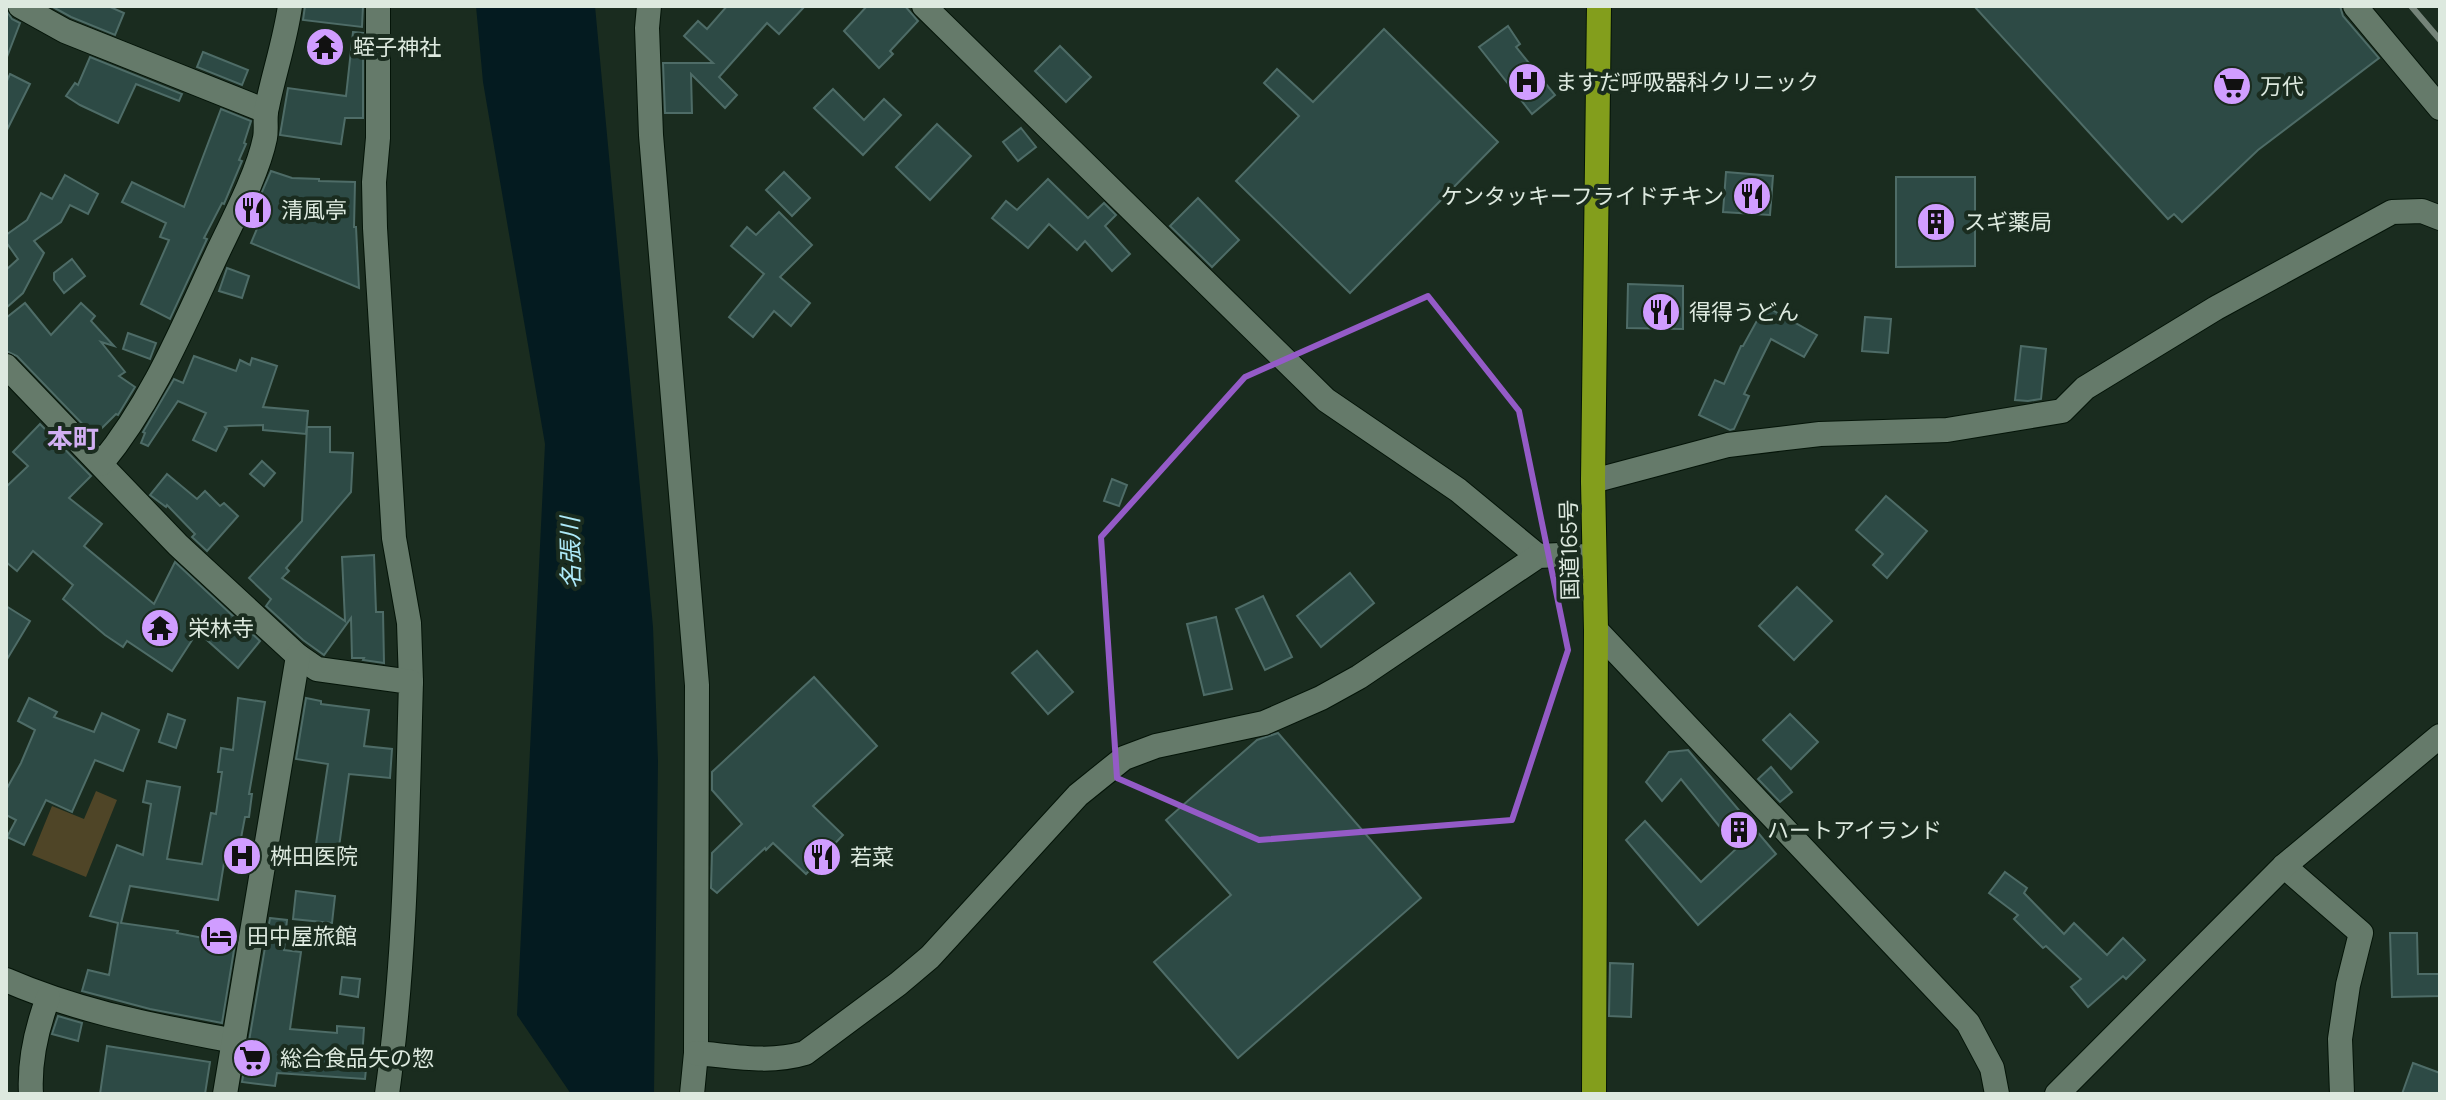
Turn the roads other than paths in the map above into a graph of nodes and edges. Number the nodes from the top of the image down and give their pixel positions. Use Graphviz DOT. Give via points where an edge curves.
graph roads {
  1 [pos="20,6"];
  2 [pos="290,6"];
  3 [pos="378,6"];
  4 [pos="649,6"];
  5 [pos="1599,6"];
  6 [pos="2355,6"];
  7 [pos="929,7"];
  8 [pos="2440,108"];
  9 [pos="266,111"];
  10 [pos="2440,218"];
  11 [pos="6,366"];
  12 [pos="101,464"];
  13 [pos="1593,481"];
  14 [pos="1538,556"];
  15 [pos="1594,557"];
  16 [pos="1596,630"];
  17 [pos="298,656"];
  18 [pos="411,682"];
  19 [pos="2440,736"];
  20 [pos="2284,866"];
  21 [pos="6,980"];
  22 [pos="48,998"];
  23 [pos="234,1041"];
  24 [pos="696,1053"];
  25 [pos="31,1094"];
  26 [pos="225,1094"];
  27 [pos="387,1094"];
  28 [pos="692,1094"];
  29 [pos="1594,1094"];
  30 [pos="1997,1094"];
  31 [pos="2057,1094"];
  32 [pos="2342,1094"];
  1 -- 9 [label="street" via="65,31"];
  2 -- 9 [label="street"];
  3 -- 18 [label="street" via="375,228 394,538 409,623"];
  4 -- 24 [label="street" via="651,135 697,685"];
  5 -- 13 [label="highway, 国道165号"];
  6 -- 8 [label="street"];
  7 -- 14 [label="street" via="1326,400 1458,490"];
  9 -- 12 [label="street" via="258,160 225,237 146,401"];
  10 -- 13 [label="street" via="2422,211 2392,212 2216,308 2085,388 2062,411 1947,430 1820,434 1728,445"];
  11 -- 12 [label="street"];
  12 -- 17 [label="street" via="178,545"];
  13 -- 15 [label="highway, 国道165号"];
  14 -- 15 [label="street"];
  14 -- 24 [label="street" via="1321,698 1264,723 1124,758 1078,795 930,957 805,1053 766,1060"];
  15 -- 16 [label="highway, 国道165号"];
  16 -- 29 [label="highway, 国道165号"];
  16 -- 30 [label="street" via="1968,1023 1992,1068"];
  17 -- 18 [label="street" via="317,669"];
  17 -- 23 [label="street"];
  18 -- 27 [label="street" via="407,858"];
  19 -- 20 [label="street"];
  20 -- 31 [label="street"];
  20 -- 32 [label="street" via="2361,933 2340,1039"];
  21 -- 22 [label="street"];
  22 -- 23 [label="street"];
  22 -- 25 [label="street" via="31,1060"];
  23 -- 26 [label="street"];
  24 -- 28 [label="street"];
}
